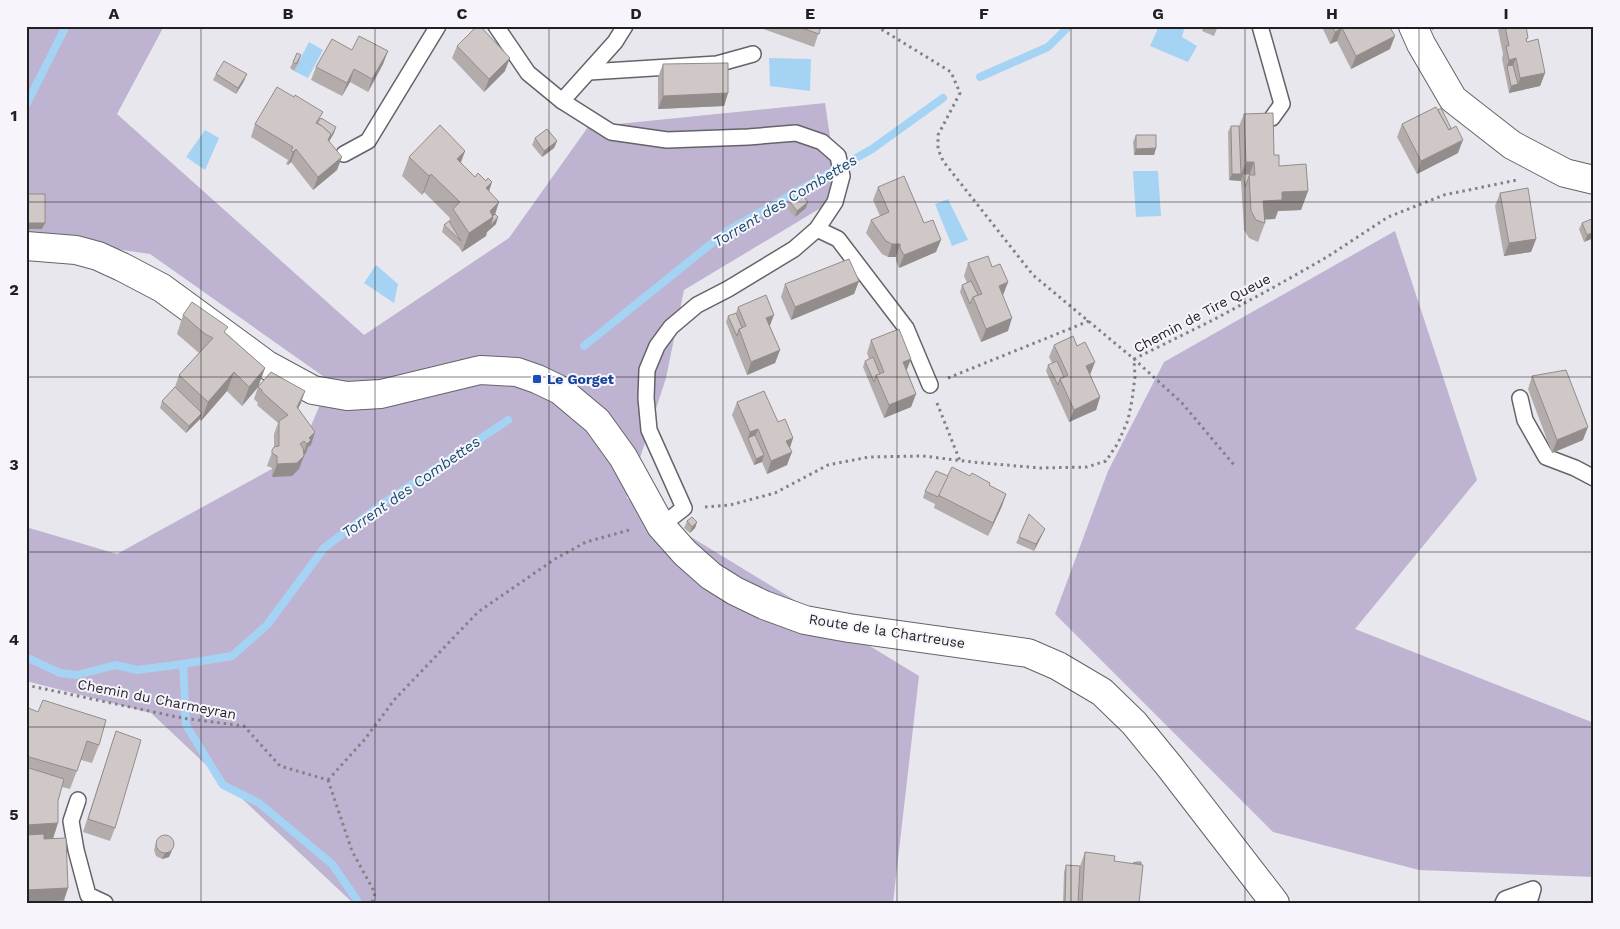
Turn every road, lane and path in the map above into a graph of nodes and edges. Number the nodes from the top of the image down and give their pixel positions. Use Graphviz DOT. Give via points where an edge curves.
graph roads {
  1 [pos="438,26"];
  2 [pos="496,26"];
  3 [pos="625,26"];
  4 [pos="876,26"];
  5 [pos="1260,26"];
  6 [pos="1413,26"];
  7 [pos="754,54"];
  8 [pos="589,72"];
  9 [pos="562,101"];
  10 [pos="1272,118"];
  11 [pos="344,154"];
  12 [pos="1565,173"];
  13 [pos="1594,180"];
  14 [pos="817,229"];
  15 [pos="26,246"];
  16 [pos="1089,322"];
  17 [pos="1134,358"];
  18 [pos="930,386"];
  19 [pos="1520,398"];
  20 [pos="960,461"];
  21 [pos="1234,465"];
  22 [pos="1594,478"];
  23 [pos="684,508"];
  24 [pos="655,523"];
  25 [pos="26,685"];
  26 [pos="328,780"];
  27 [pos="78,800"];
  28 [pos="105,903"];
  29 [pos="372,903"];
  30 [pos="1275,903"];
  31 [pos="1503,903"];
  32 [pos="1529,903"];
  1 -- 11 [label="lane" via="368,142"];
  2 -- 9 [label="lane" via="528,73"];
  3 -- 8 [label="lane"];
  4 -- 16 [label="path" via="951,72 960,93 938,135 938,149 943,162 1033,275"];
  5 -- 10 [label="lane" via="1282,104"];
  6 -- 12 [label="main road" via="1453,99 1512,144"];
  7 -- 8 [label="lane" via="717,64"];
  8 -- 9 [label="lane"];
  9 -- 14 [label="lane" via="611,132 667,140 796,133 822,142 838,156 842,176 835,202"];
  12 -- 13 [label="main road"];
  12 -- 17 [label="path, Chemin de Tire Queue" via="1507,181 1444,195 1388,217 1276,286"];
  14 -- 18 [label="lane" via="838,239 906,328"];
  14 -- 23 [label="lane" via="794,249 697,305 671,327 657,346 647,370 649,430"];
  15 -- 24 [label="main road, Route de la Chartreuse" via="76,250 122,267 162,288 267,365 313,390 347,396 381,394 480,370 517,372 537,379 560,390 597,421 623,457"];
  16 -- 17 [label="path"];
  16 -- 18 [label="path"];
  17 -- 20 [label="path, Chemin de Tire Queue" via="1135,377 1128,420 1106,461 1087,467 1064,468"];
  17 -- 21 [label="path" via="1182,403"];
  18 -- 20 [label="path"];
  19 -- 22 [label="lane" via="1525,420 1546,457"];
  20 -- 23 [label="path, Chemin de Tire Queue" via="923,456 869,457 828,465 775,493 730,505"];
  23 -- 24 [label="lane"];
  24 -- 26 [label="path" via="586,542 555,559 478,612 395,698 365,739"];
  24 -- 30 [label="main road, Route de la Chartreuse" via="711,576 735,591 785,613 849,628 1028,653 1080,678 1102,692 1134,723"];
  25 -- 26 [label="path, Chemin du Charmeyran" via="182,718 244,726 280,766"];
  26 -- 29 [label="path" via="352,851 375,893"];
  27 -- 28 [label="lane" via="71,821 76,850 88,895"];
  31 -- 32 [label="lane" via="1505,899 1533,889"];
}
